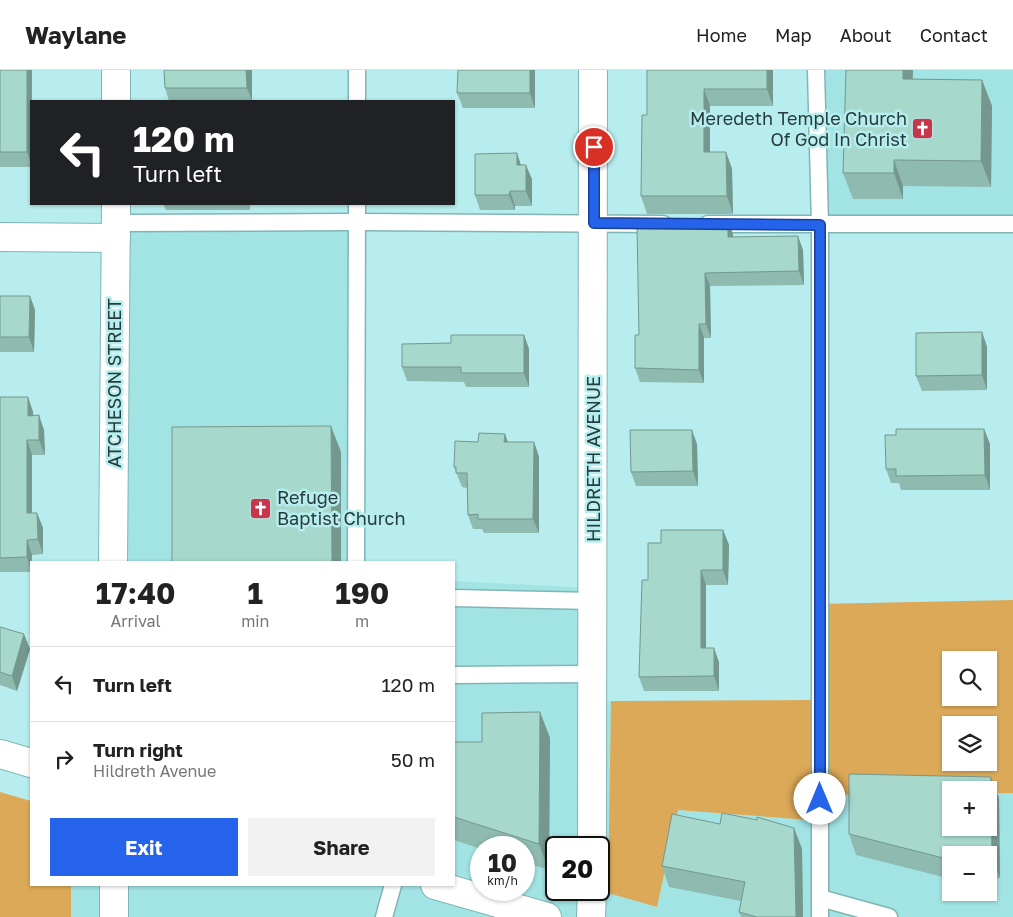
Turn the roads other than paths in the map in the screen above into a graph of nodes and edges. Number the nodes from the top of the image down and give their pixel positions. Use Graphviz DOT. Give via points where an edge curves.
graph roads {
  1 [pos="116,70"];
  2 [pos="357,70"];
  3 [pos="594,70"];
  4 [pos="816,70"];
  5 [pos="116,100"];
  6 [pos="357,100"];
  7 [pos="357,205"];
  8 [pos="116,222"];
  9 [pos="357,222"];
  10 [pos="594,223"];
  11 [pos="1013,224"];
  12 [pos="820,225"];
  13 [pos="0,237"];
  14 [pos="113,561"];
  15 [pos="356,561"];
  16 [pos="455,598"];
  17 [pos="594,602"];
  18 [pos="594,674"];
  19 [pos="455,675"];
  20 [pos="0,754"];
  21 [pos="30,763"];
  22 [pos="592,836"];
  23 [pos="114,886"];
  24 [pos="393,886"];
  25 [pos="438,886"];
  26 [pos="820,898"];
  27 [pos="592,901"];
  28 [pos="114,917"];
  29 [pos="384,917"];
  30 [pos="547,917"];
  31 [pos="591,917"];
  32 [pos="820,917"];
  33 [pos="889,917"];
  1 -- 5 [label="street"];
  2 -- 6 [label="lane"];
  3 -- 10 [label="street, HILDRETH AVENUE"];
  4 -- 12 [label="lane"];
  7 -- 9 [label="lane"];
  8 -- 9 [label="lane"];
  8 -- 13 [label="street"];
  8 -- 14 [label="street, ATCHESON STREET"];
  9 -- 10 [label="lane"];
  9 -- 15 [label="lane"];
  10 -- 12 [label="lane"];
  10 -- 17 [label="street, HILDRETH AVENUE"];
  11 -- 12 [label="lane"];
  12 -- 26 [label="lane"];
  16 -- 17 [label="lane"];
  17 -- 18 [label="street, HILDRETH AVENUE"];
  18 -- 19 [label="lane"];
  18 -- 22 [label="street, HILDRETH AVENUE"];
  20 -- 21 [label="street"];
  23 -- 28 [label="street"];
  24 -- 29 [label="lane"];
  25 -- 30 [label="street"];
  26 -- 32 [label="lane"];
  26 -- 33 [label="lane"];
  27 -- 31 [label="street"];
}
